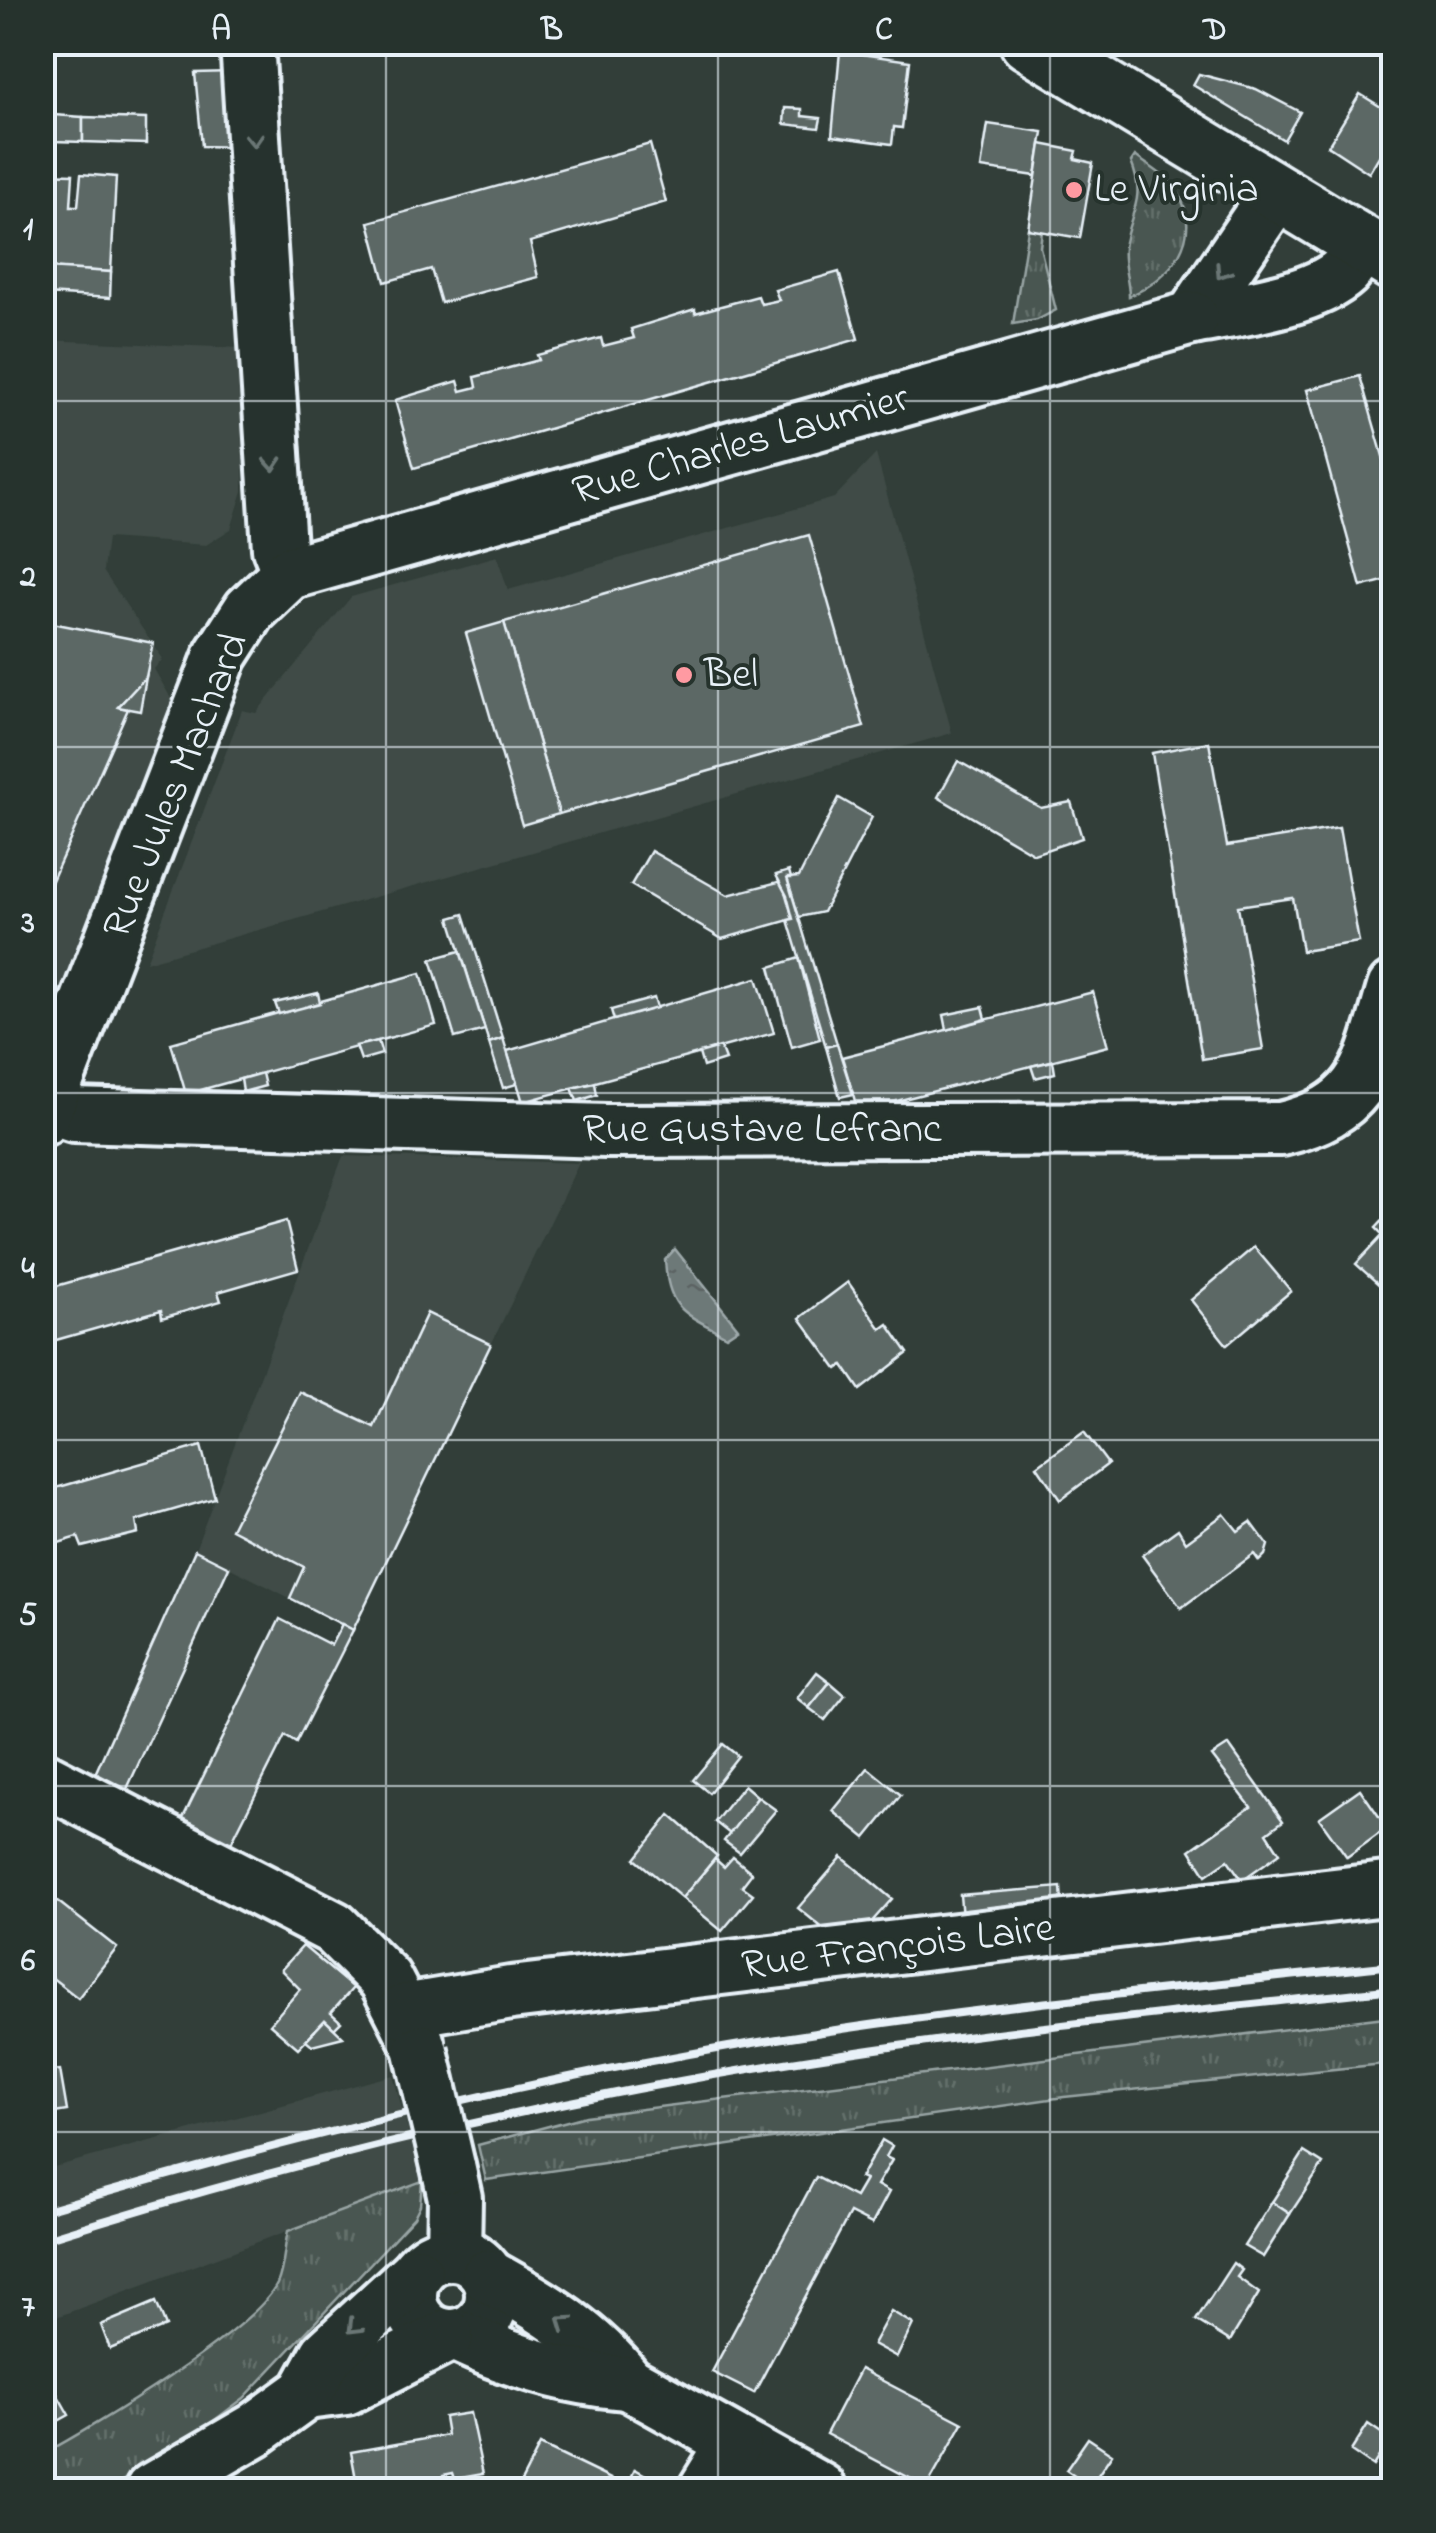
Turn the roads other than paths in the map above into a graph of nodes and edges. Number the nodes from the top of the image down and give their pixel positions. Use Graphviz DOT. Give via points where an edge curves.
graph roads {
  1 [pos="247,42"];
  2 [pos="1028,42"];
  3 [pos="1277,192"];
  4 [pos="1378,254"];
  5 [pos="1192,318"];
  6 [pos="289,574"];
  7 [pos="1394,988"];
  8 [pos="45,1113"];
  9 [pos="42,1778"];
  10 [pos="1394,1888"];
  11 [pos="412,2031"];
  12 [pos="452,2268"];
  13 [pos="452,2336"];
  14 [pos="628,2382"];
  15 [pos="306,2393"];
  16 [pos="734,2443"];
  17 [pos="152,2490"];
  18 [pos="705,2490"];
  19 [pos="820,2490"];
  1 -- 6 [label="street, one-way" via="278,548"];
  2 -- 3 [label="main road"];
  3 -- 4 [label="main road"];
  3 -- 5 [label="street, one-way"];
  4 -- 5 [label="street, Rue Charles Laumier" via="1321,285"];
  5 -- 6 [label="street, Rue Charles Laumier"];
  6 -- 8 [label="street, Rue Jules Machard" via="258,600 221,655"];
  7 -- 8 [label="street, Rue Gustave Lefranc" via="1370,1070 1356,1093 1335,1110 1280,1129 592,1131"];
  9 -- 11 [label="street" via="334,1928 386,1979"];
  10 -- 11 [label="street, Rue François Laire" via="511,1993"];
  11 -- 12 [label="street, bridge" via="456,2198"];
  12 -- 13 [label="street" via="410,2300 422,2325"];
  12 -- 13 [label="street" via="492,2288 488,2314 471,2332"];
  14 -- 12 [label="street, one-way" via="572,2328"];
  12 -- 15 [label="street, one-way" via="327,2355"];
  13 -- 14 [label="street" via="591,2380"];
  13 -- 15 [label="street" via="346,2388"];
  14 -- 16 [label="street"];
  15 -- 17 [label="street"];
  16 -- 18 [label="street"];
  16 -- 19 [label="street"];
}
